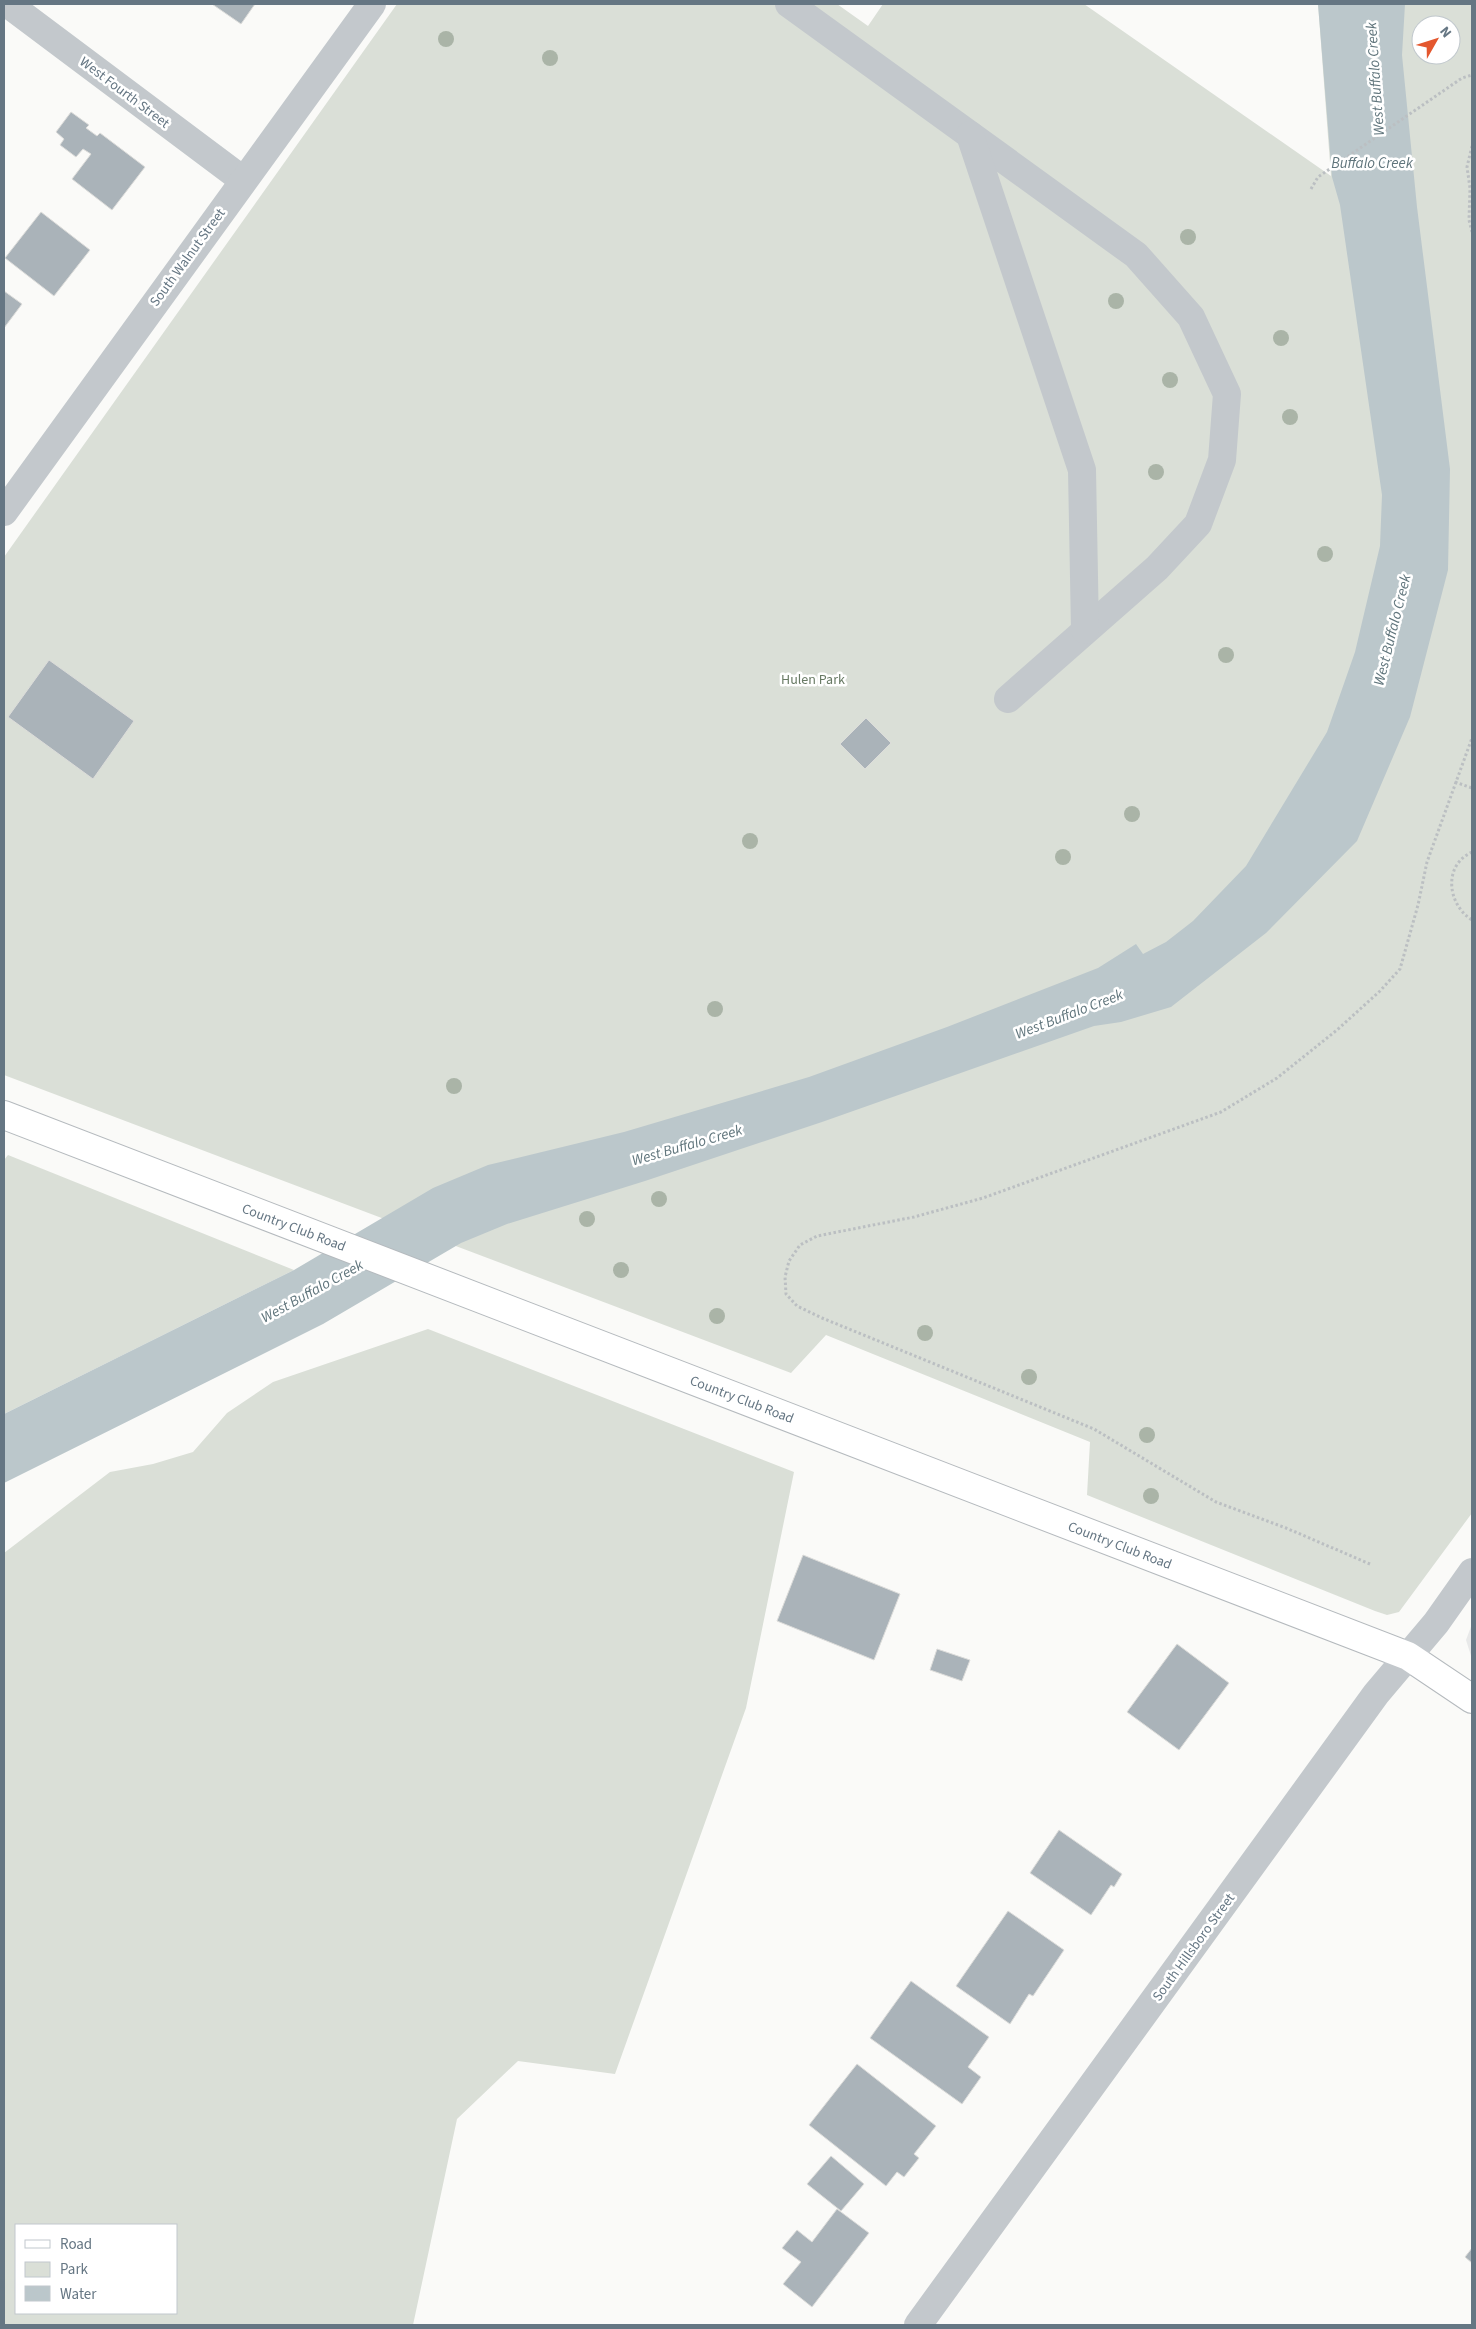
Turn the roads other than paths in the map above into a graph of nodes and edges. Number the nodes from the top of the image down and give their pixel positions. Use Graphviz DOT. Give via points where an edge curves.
graph roads {
  1 [pos="8,4"];
  2 [pos="372,4"];
  3 [pos="789,4"];
  4 [pos="970,135"];
  5 [pos="243,180"];
  6 [pos="4,512"];
  7 [pos="1085,630"];
  8 [pos="1008,699"];
  9 [pos="4,1115"];
  10 [pos="1472,1572"];
  11 [pos="1408,1656"];
  12 [pos="1472,1700"];
  13 [pos="918,2325"];
  1 -- 5 [label="street, West Fourth Street"];
  2 -- 5 [label="street, South Walnut Street"];
  3 -- 4 [label="street"];
  4 -- 7 [label="street" via="1082,470"];
  4 -- 7 [label="street" via="1136,255 1191,317 1227,394 1222,460 1198,524 1157,568"];
  5 -- 6 [label="street, South Walnut Street"];
  7 -- 8 [label="street"];
  9 -- 11 [label="main road, Country Club Road"];
  10 -- 11 [label="street, South Hillsboro Street"];
  11 -- 12 [label="main road, Country Club Road"];
  11 -- 13 [label="street, South Hillsboro Street" via="1376,1694"];
}
